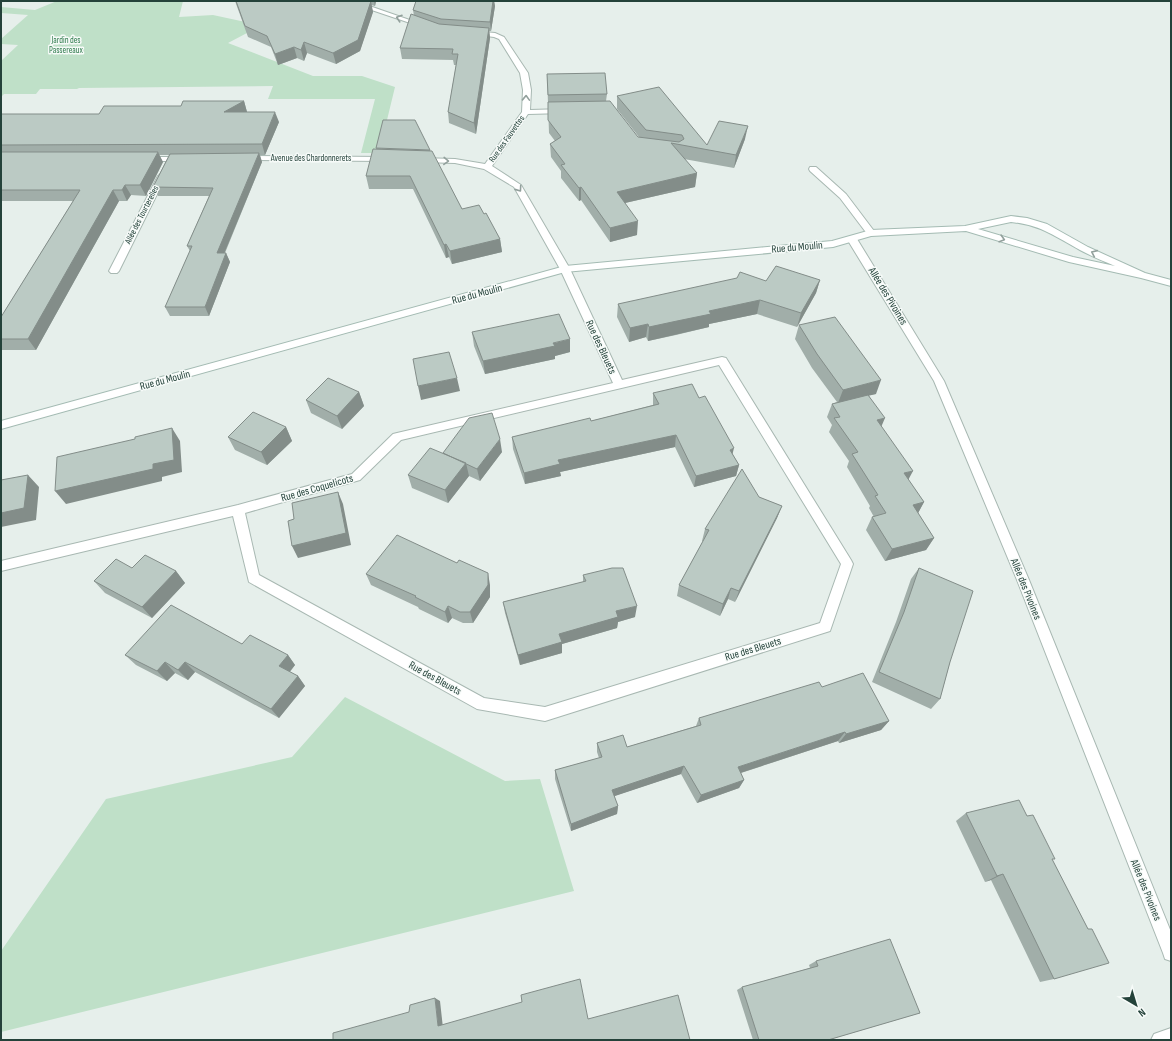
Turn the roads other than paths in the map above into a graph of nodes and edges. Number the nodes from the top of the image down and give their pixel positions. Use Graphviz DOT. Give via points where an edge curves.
graph roads {
  1 [pos="348,1"];
  2 [pos="430,28"];
  3 [pos="462,33"];
  4 [pos="573,111"];
  5 [pos="526,112"];
  6 [pos="194,158"];
  7 [pos="234,158"];
  8 [pos="140,159"];
  9 [pos="170,159"];
  10 [pos="394,159"];
  11 [pos="410,160"];
  12 [pos="488,167"];
  13 [pos="813,169"];
  14 [pos="965,229"];
  15 [pos="871,233"];
  16 [pos="852,239"];
  17 [pos="565,269"];
  18 [pos="114,271"];
  19 [pos="1142,275"];
  20 [pos="1171,282"];
  21 [pos="618,385"];
  22 [pos="1,425"];
  23 [pos="238,510"];
  24 [pos="1,566"];
  25 [pos="1171,953"];
  26 [pos="1171,1037"];
  27 [pos="1160,1040"];
  2 -- 1 [label="street, one-way"];
  5 -- 3 [label="street, Rue des Fauvettes, one-way" via="527,90 524,73 502,38 496,35"];
  4 -- 5 [label="street"];
  5 -- 12 [label="street, Rue des Fauvettes"];
  6 -- 9 [label="street"];
  7 -- 10 [label="street, Avenue des Chardonnerets"];
  8 -- 9 [label="street"];
  9 -- 18 [label="street, Allée des Tourterelles"];
  11 -- 12 [label="street, one-way" via="455,161"];
  12 -- 17 [label="street, one-way" via="517,185"];
  13 -- 15 [label="street" via="843,196"];
  14 -- 15 [label="street, Rue du Moulin"];
  14 -- 19 [label="street, Rue du Moulin, one-way" via="1072,260"];
  19 -- 14 [label="street, Rue du Moulin, one-way" via="1044,226 1027,221 1011,219"];
  15 -- 16 [label="street, Rue du Moulin"];
  16 -- 17 [label="street, Rue du Moulin" via="833,244"];
  16 -- 25 [label="street, Allée des Pivoines" via="940,381 1023,580"];
  17 -- 21 [label="street, Rue des Bleuets"];
  17 -- 22 [label="street, Rue du Moulin"];
  19 -- 20 [label="street, Rue du Moulin"];
  21 -- 23 [label="street, Rue des Coquelicots" via="397,437 356,477"];
  21 -- 23 [label="street, Rue des Bleuets" via="722,361 847,564 825,627 544,714 482,704 253,578"];
  23 -- 24 [label="street, Rue des Coquelicots"];
  26 -- 27 [label="street"];
}
